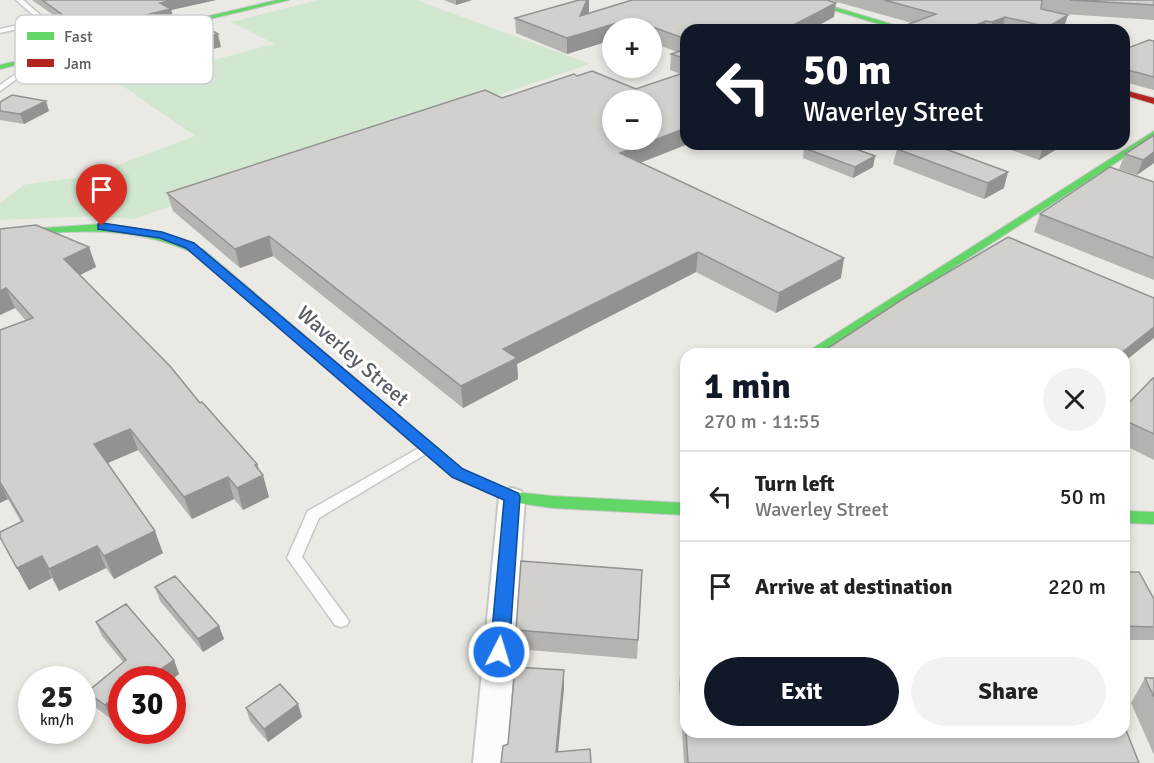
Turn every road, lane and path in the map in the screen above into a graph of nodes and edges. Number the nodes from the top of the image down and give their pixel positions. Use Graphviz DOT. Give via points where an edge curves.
graph roads {
  1 [pos="19,0"];
  2 [pos="286,0"];
  3 [pos="803,0"];
  4 [pos="37,15"];
  5 [pos="213,17"];
  6 [pos="887,24"];
  7 [pos="15,28"];
  8 [pos="0,31"];
  9 [pos="15,64"];
  10 [pos="0,67"];
  11 [pos="15,78"];
  12 [pos="0,89"];
  13 [pos="1130,95"];
  14 [pos="1154,101"];
  15 [pos="1154,134"];
  16 [pos="1130,149"];
  17 [pos="1129,150"];
  18 [pos="0,234"];
  19 [pos="820,348"];
  20 [pos="427,447"];
  21 [pos="512,497"];
  22 [pos="680,509"];
  23 [pos="1130,518"];
  24 [pos="1154,518"];
  25 [pos="340,621"];
  26 [pos="490,763"];
  1 -- 4 [label="lane"];
  2 -- 5 [label="street"];
  3 -- 6 [label="street"];
  7 -- 8 [label="lane"];
  9 -- 10 [label="street"];
  11 -- 12 [label="lane"];
  13 -- 14 [label="street"];
  15 -- 16 [label="street"];
  17 -- 19 [label="street"];
  18 -- 20 [label="street, Waverley Street" via="102,226 162,235 190,245"];
  20 -- 21 [label="street, Waverley Street" via="457,473"];
  20 -- 25 [label="lane" via="313,515 294,558"];
  21 -- 22 [label="street, Waverley Street"];
  21 -- 26 [label="street"];
  23 -- 24 [label="street"];
}
